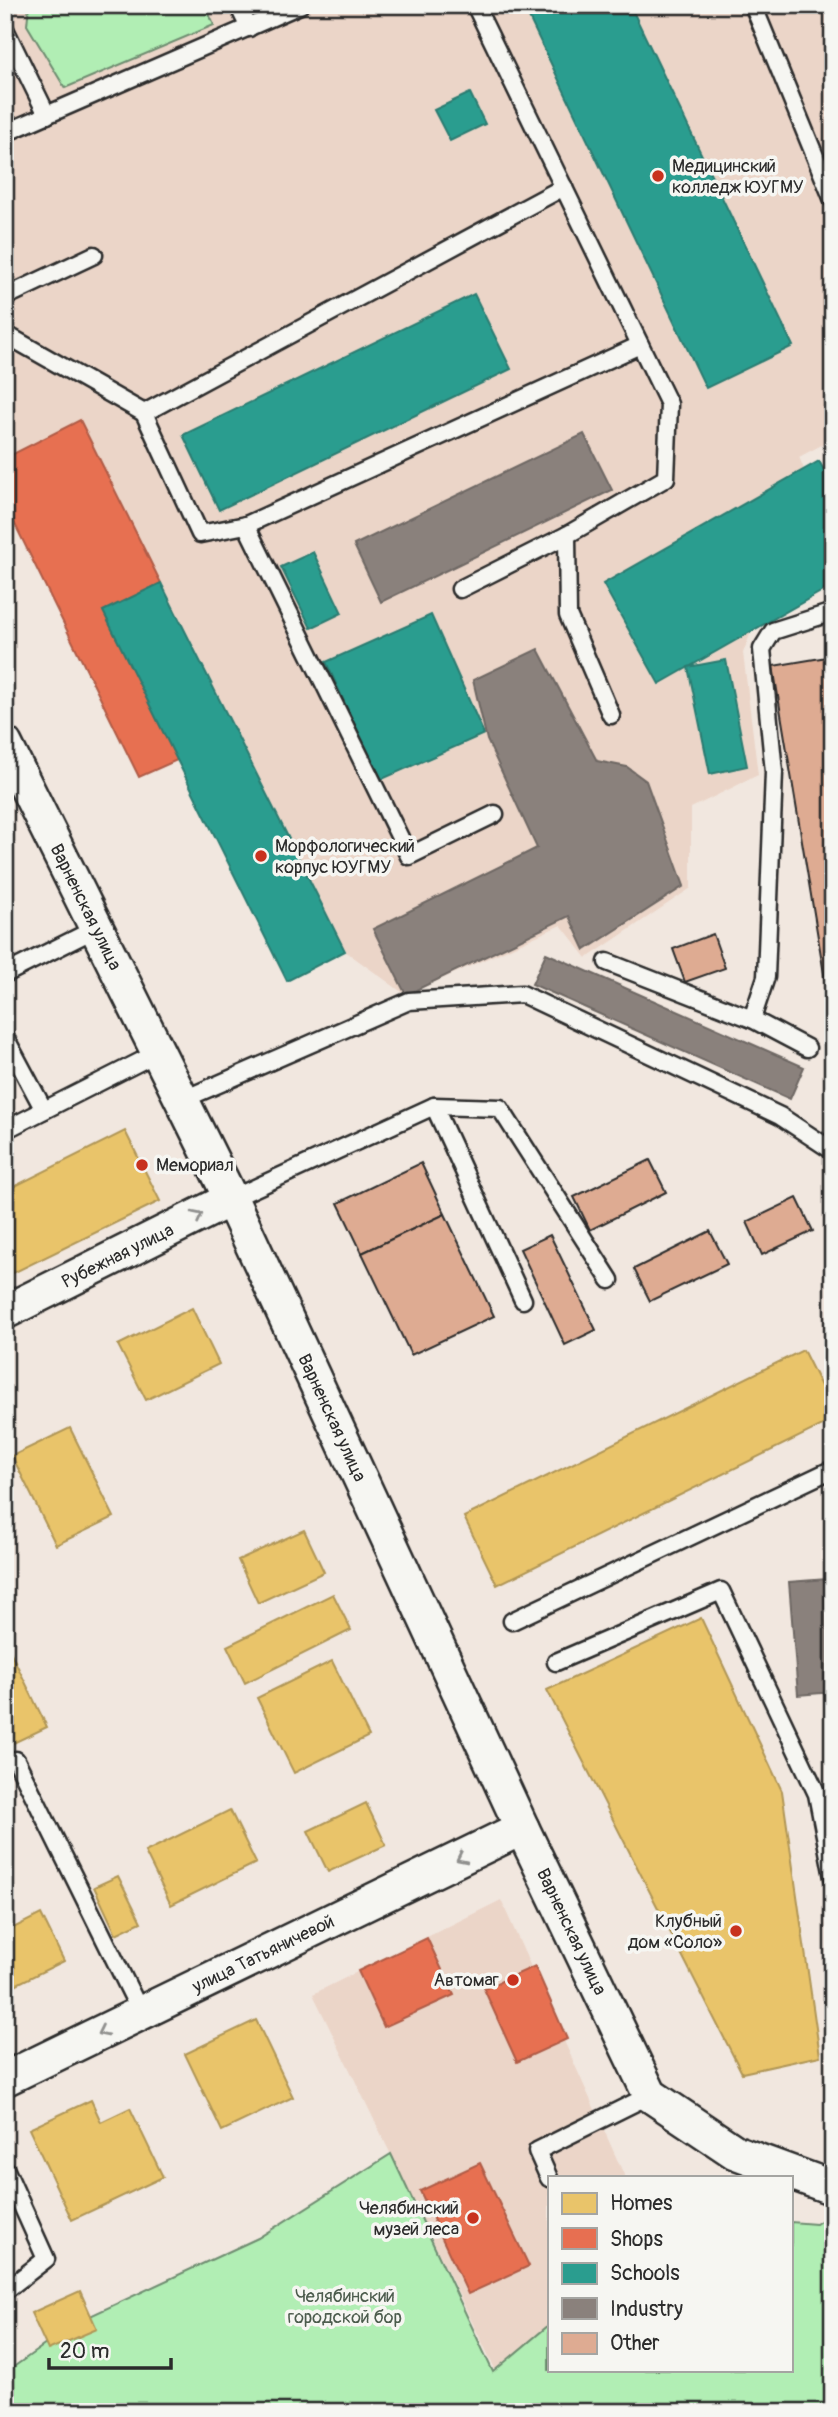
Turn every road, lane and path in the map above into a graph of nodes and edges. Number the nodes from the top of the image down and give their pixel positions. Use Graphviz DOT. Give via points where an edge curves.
graph roads {
  1 [pos="238,5"];
  2 [pos="300,5"];
  3 [pos="475,5"];
  4 [pos="754,5"];
  5 [pos="249,27"];
  6 [pos="5,29"];
  7 [pos="47,115"];
  8 [pos="5,133"];
  9 [pos="564,187"];
  10 [pos="833,200"];
  11 [pos="94,255"];
  12 [pos="5,297"];
  13 [pos="5,334"];
  14 [pos="640,345"];
  15 [pos="144,413"];
  16 [pos="246,525"];
  17 [pos="566,535"];
  18 [pos="460,589"];
  19 [pos="833,612"];
  20 [pos="611,715"];
  21 [pos="5,744"];
  22 [pos="495,814"];
  23 [pos="96,928"];
  24 [pos="607,962"];
  25 [pos="5,974"];
  26 [pos="752,1019"];
  27 [pos="5,1037"];
  28 [pos="807,1048"];
  29 [pos="159,1052"];
  30 [pos="182,1100"];
  31 [pos="433,1105"];
  32 [pos="44,1110"];
  33 [pos="5,1130"];
  34 [pos="833,1151"];
  35 [pos="231,1199"];
  36 [pos="610,1280"];
  37 [pos="523,1300"];
  38 [pos="5,1312"];
  39 [pos="833,1469"];
  40 [pos="512,1621"];
  41 [pos="556,1662"];
  42 [pos="16,1760"];
  43 [pos="523,1828"];
  44 [pos="833,1877"];
  45 [pos="141,2013"];
  46 [pos="5,2079"];
  47 [pos="650,2095"];
  48 [pos="5,2168"];
  49 [pos="548,2176"];
  50 [pos="833,2188"];
  51 [pos="5,2291"];
  1 -- 5 [label="lane"];
  2 -- 5 [label="lane"];
  3 -- 9 [label="lane"];
  4 -- 10 [label="lane"];
  5 -- 7 [label="lane"];
  6 -- 7 [label="lane"];
  7 -- 8 [label="lane"];
  9 -- 14 [label="lane"];
  9 -- 15 [label="lane"];
  11 -- 12 [label="lane"];
  13 -- 15 [label="lane"];
  14 -- 16 [label="lane"];
  14 -- 17 [label="lane" via="669,404 666,478"];
  15 -- 16 [label="lane" via="200,534"];
  16 -- 22 [label="lane" via="409,856"];
  17 -- 18 [label="lane"];
  17 -- 20 [label="lane" via="568,615"];
  19 -- 26 [label="lane" via="773,631 762,649 774,772 766,977"];
  21 -- 23 [label="street, Варненская улица"];
  23 -- 25 [label="lane"];
  23 -- 29 [label="street, Варненская улица"];
  24 -- 26 [label="lane"];
  26 -- 28 [label="lane"];
  27 -- 32 [label="lane"];
  29 -- 30 [label="street, Варненская улица"];
  29 -- 32 [label="lane"];
  30 -- 34 [label="lane" via="409,1000 522,994 780,1116"];
  30 -- 35 [label="street, Варненская улица"];
  31 -- 35 [label="lane"];
  31 -- 36 [label="lane" via="500,1108"];
  31 -- 37 [label="lane"];
  32 -- 33 [label="lane"];
  38 -- 35 [label="street, Рубежная улица, one-way"];
  35 -- 43 [label="street, Варненская улица"];
  39 -- 40 [label="lane"];
  41 -- 44 [label="lane" via="721,1591 817,1794"];
  42 -- 45 [label="lane"];
  43 -- 45 [label="street, улица Татьяничевой, one-way"];
  43 -- 47 [label="street, Варненская улица"];
  45 -- 46 [label="street, улица Татьяничевой, one-way"];
  47 -- 49 [label="lane" via="537,2151"];
  47 -- 50 [label="street" via="735,2152"];
  48 -- 51 [label="lane" via="46,2259"];
}
